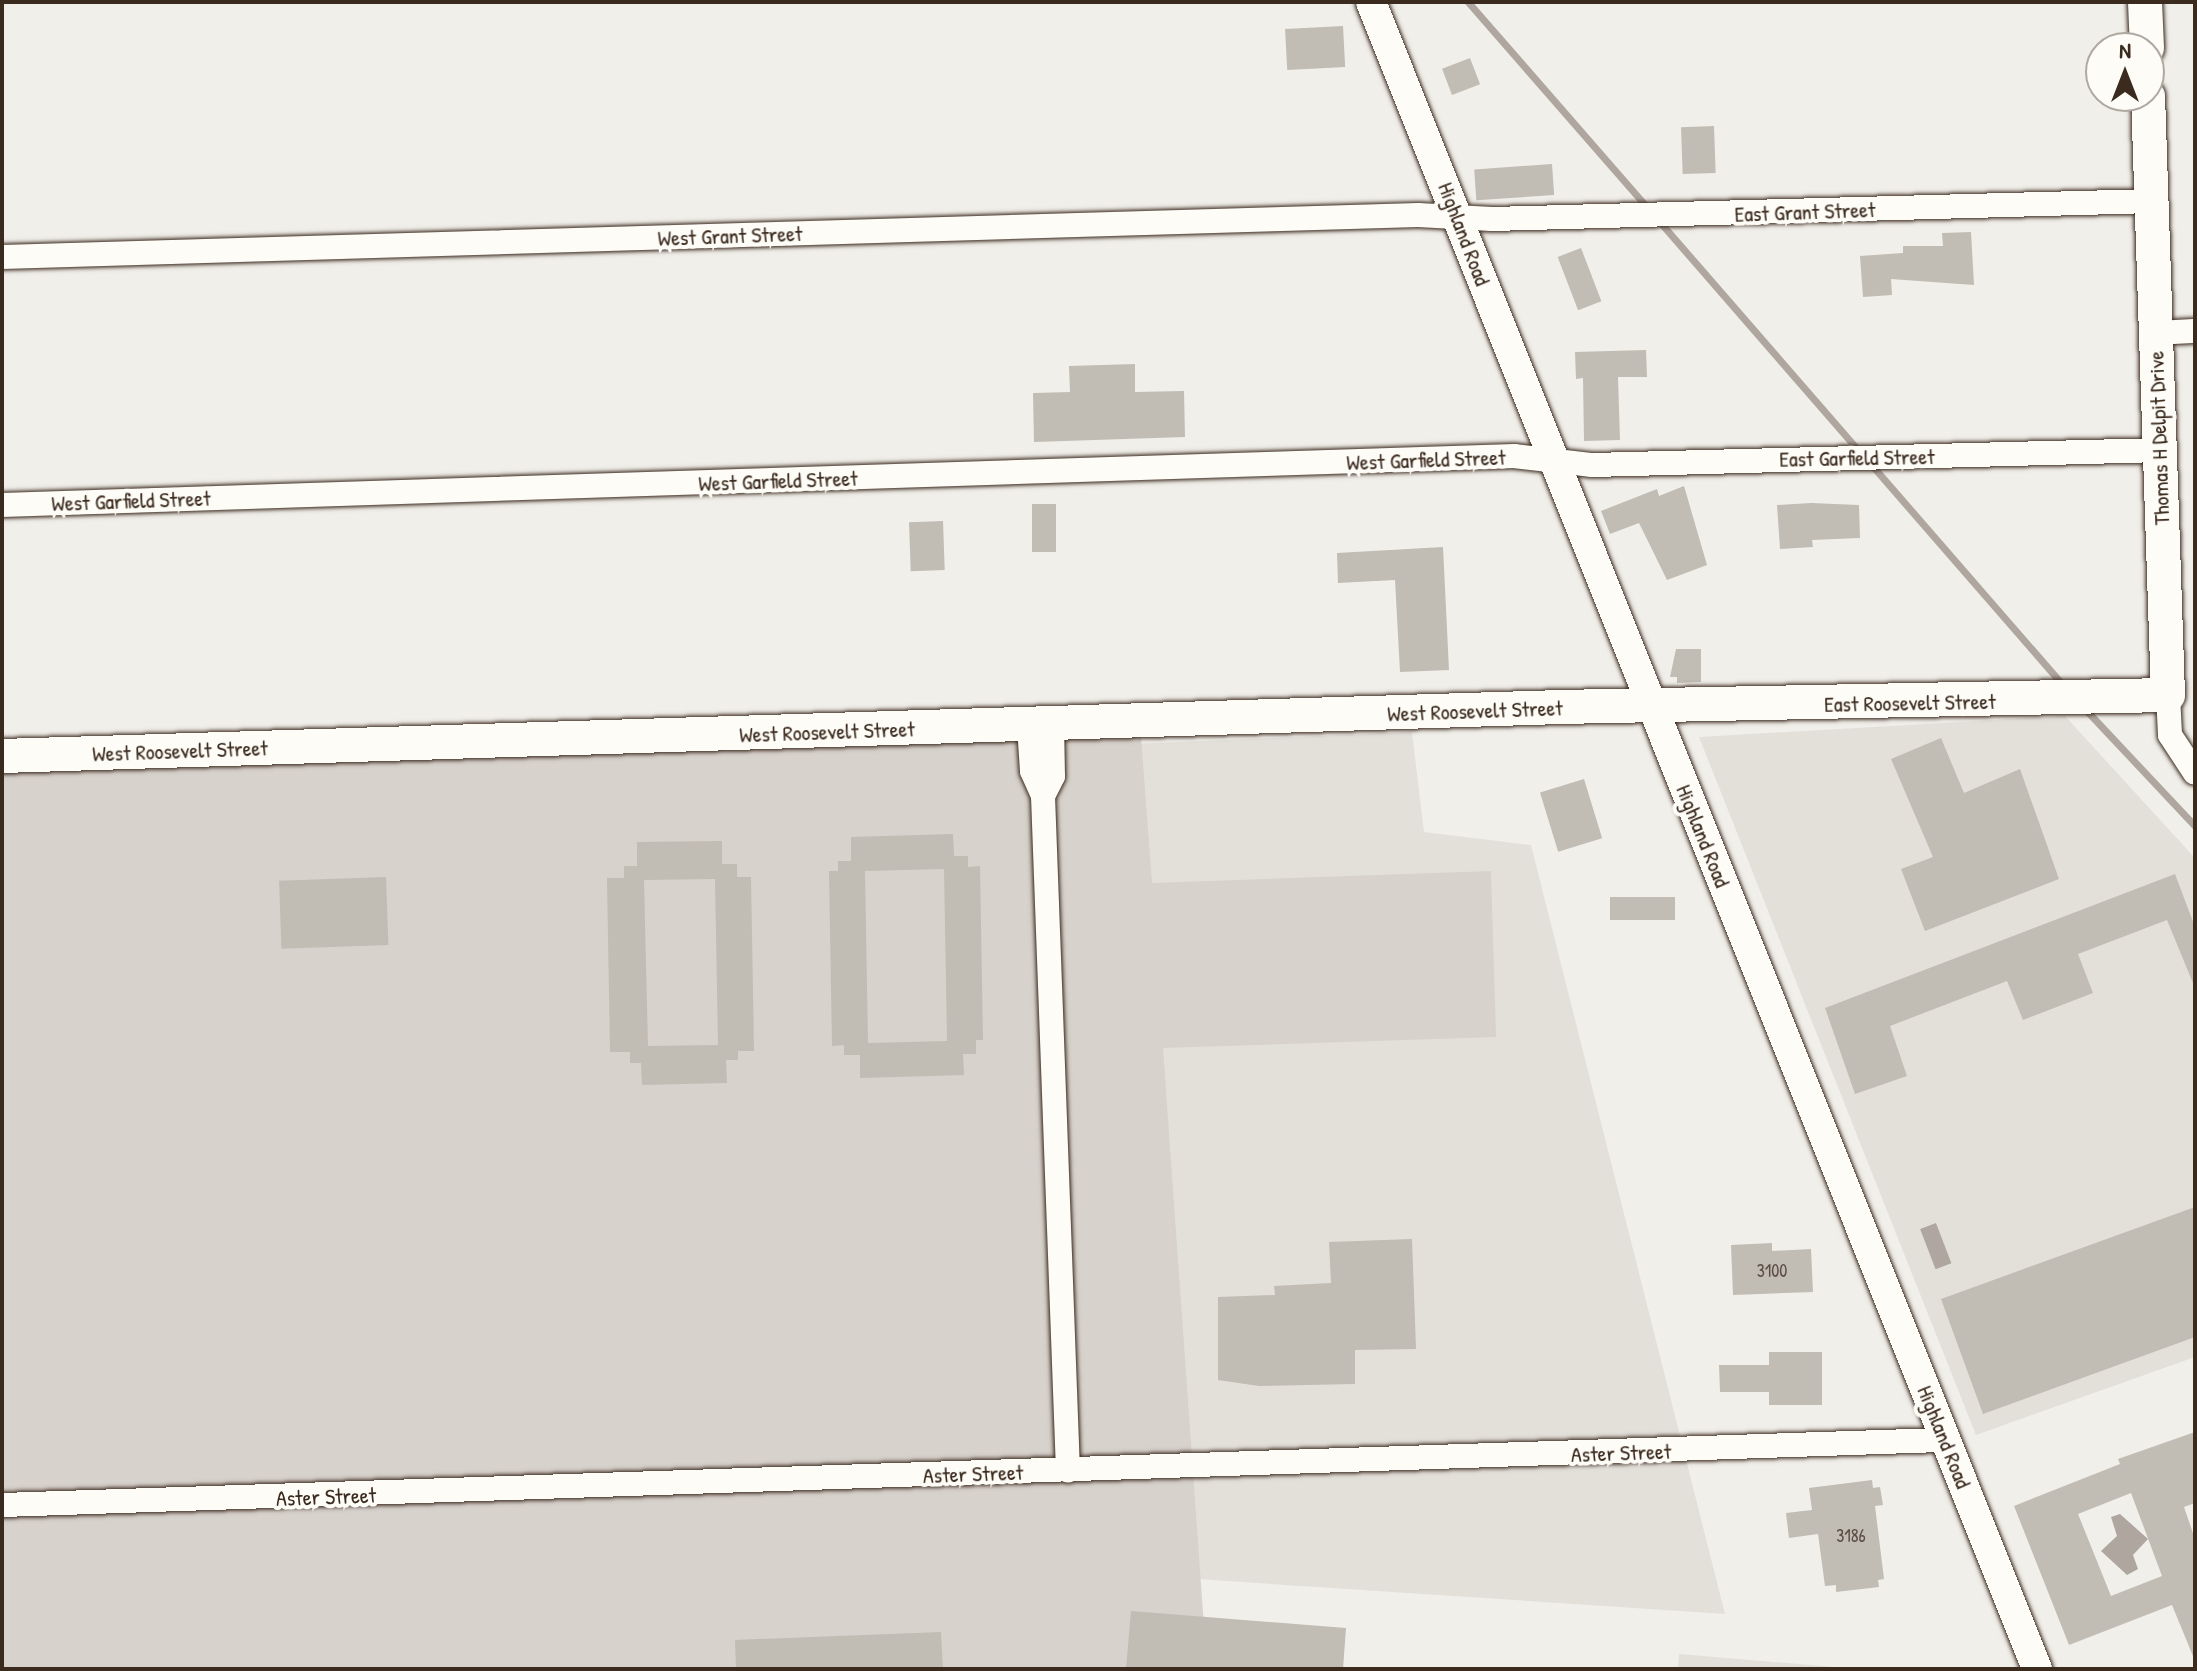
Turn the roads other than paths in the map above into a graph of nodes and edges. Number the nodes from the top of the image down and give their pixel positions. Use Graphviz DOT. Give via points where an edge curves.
graph roads {
  1 [pos="1371,2"];
  2 [pos="2145,2"];
  3 [pos="2146,32"];
  4 [pos="2149,112"];
  5 [pos="2152,201"];
  6 [pos="1458,218"];
  7 [pos="2,257"];
  8 [pos="2195,331"];
  9 [pos="2156,333"];
  10 [pos="2160,450"];
  11 [pos="1554,461"];
  12 [pos="2,505"];
  13 [pos="2168,695"];
  14 [pos="1652,707"];
  15 [pos="1040,726"];
  16 [pos="2,756"];
  17 [pos="2195,773"];
  18 [pos="1944,1440"];
  19 [pos="1068,1471"];
  20 [pos="2,1505"];
  21 [pos="2037,1669"];
  1 -- 6 [label="street, Highland Road"];
  2 -- 3 [label="main road"];
  4 -- 5 [label="main road, Thomas H Delpit Drive"];
  5 -- 6 [label="street, East Grant Street"];
  5 -- 9 [label="main road, Thomas H Delpit Drive"];
  6 -- 7 [label="street, West Grant Street"];
  6 -- 11 [label="street, Highland Road"];
  8 -- 9 [label="street"];
  9 -- 10 [label="main road, Thomas H Delpit Drive"];
  10 -- 11 [label="street, East Garfield Street" via="1592,465"];
  10 -- 13 [label="main road, Thomas H Delpit Drive"];
  11 -- 12 [label="street, West Garfield Street" via="1514,456"];
  11 -- 14 [label="street, Highland Road"];
  13 -- 14 [label="main road, East Roosevelt Street"];
  13 -- 17 [label="street, Thomas H Delpit Drive" via="2170,735"];
  14 -- 15 [label="main road, West Roosevelt Street"];
  14 -- 18 [label="street, Highland Road"];
  15 -- 16 [label="main road, West Roosevelt Street"];
  15 -- 19 [label="street" via="1053,776 1043,796"];
  18 -- 19 [label="street, Aster Street"];
  18 -- 21 [label="street, Highland Road"];
  19 -- 20 [label="street, Aster Street"];
}
